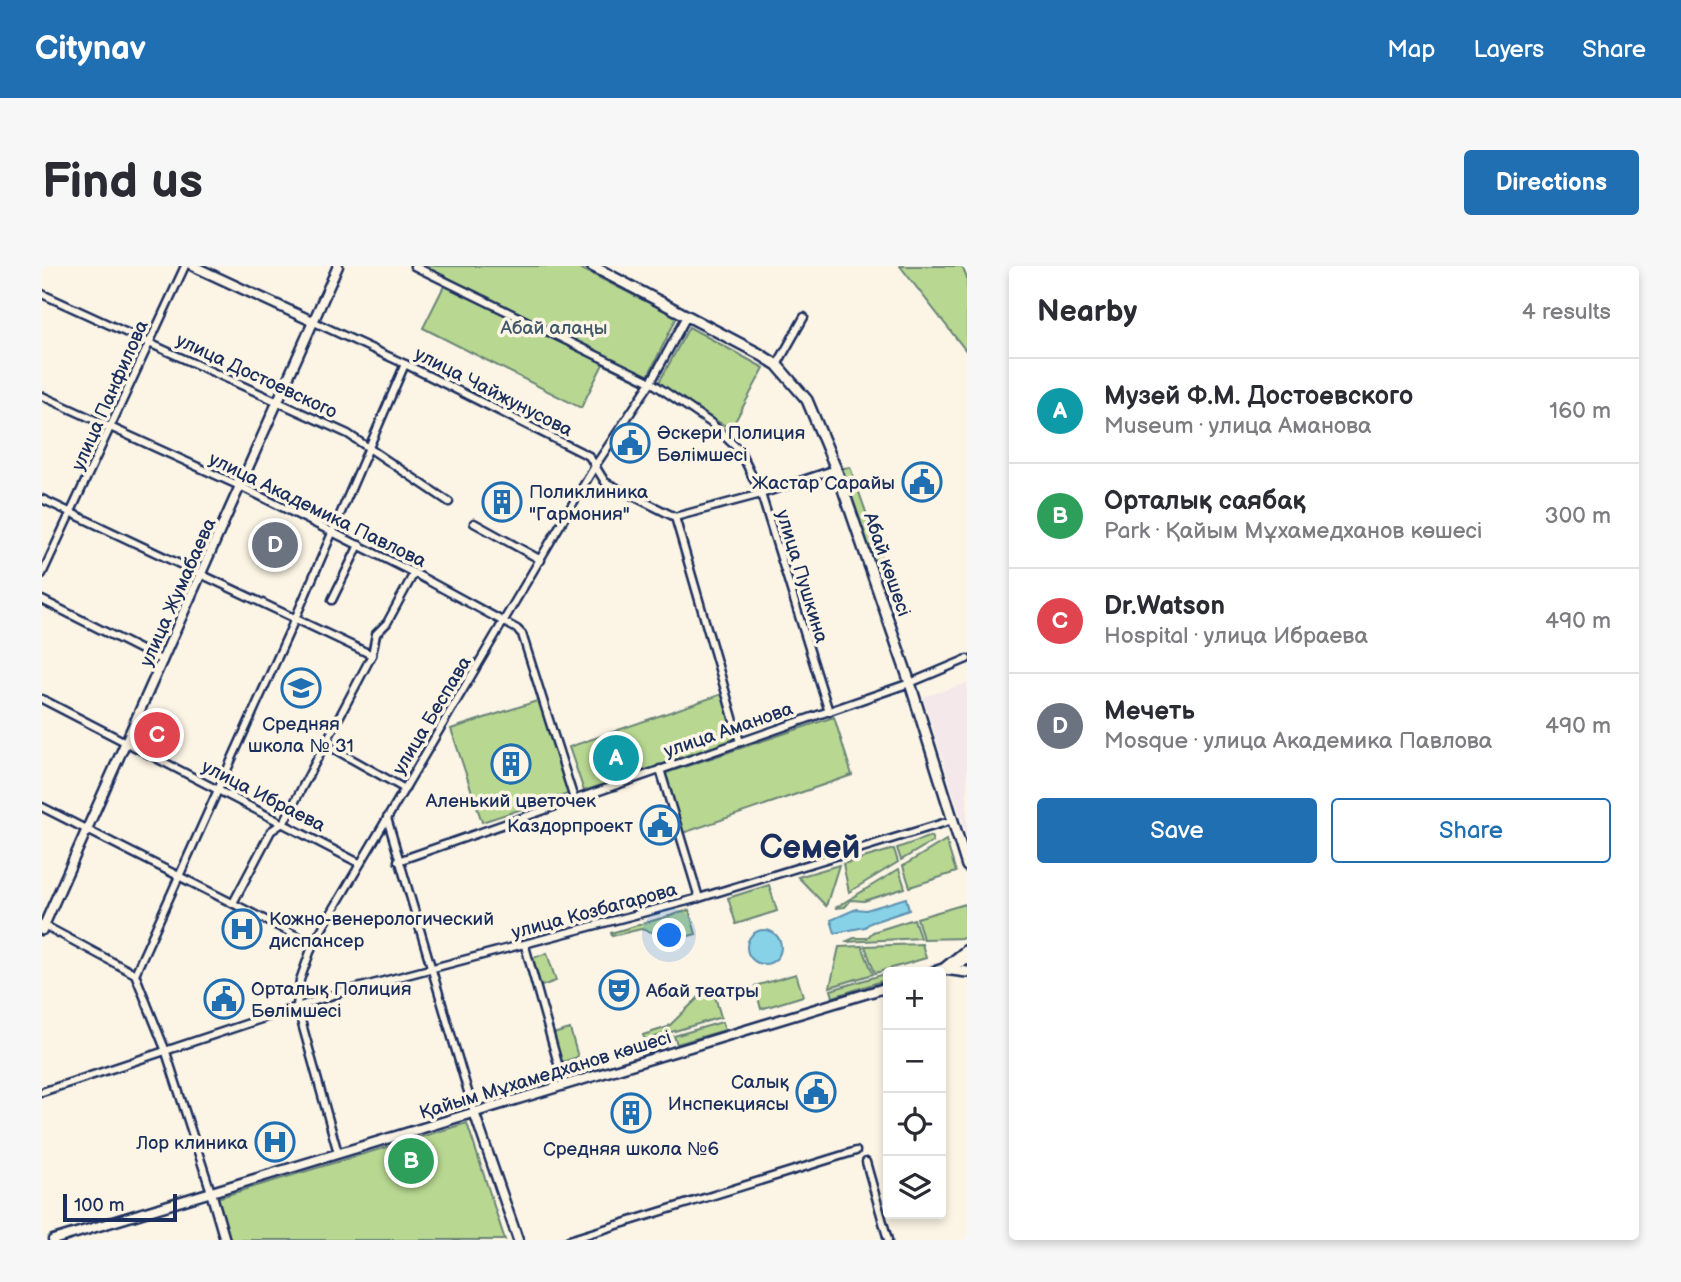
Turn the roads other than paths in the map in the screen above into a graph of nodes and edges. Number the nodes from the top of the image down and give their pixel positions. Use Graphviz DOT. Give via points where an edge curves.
graph roads {
  1 [pos="185,266"];
  2 [pos="193,266"];
  3 [pos="338,266"];
  4 [pos="414,266"];
  5 [pos="592,266"];
  6 [pos="42,294"];
  7 [pos="687,316"];
  8 [pos="804,317"];
  9 [pos="312,321"];
  10 [pos="150,343"];
  11 [pos="405,364"];
  12 [pos="777,365"];
  13 [pos="651,382"];
  14 [pos="42,396"];
  15 [pos="280,401"];
  16 [pos="112,427"];
  17 [pos="370,449"];
  18 [pos="594,466"];
  19 [pos="836,469"];
  20 [pos="242,487"];
  21 [pos="761,494"];
  22 [pos="42,499"];
  23 [pos="449,502"];
  24 [pos="72,513"];
  25 [pos="675,517"];
  26 [pos="474,523"];
  27 [pos="331,533"];
  28 [pos="359,545"];
  29 [pos="541,559"];
  30 [pos="414,573"];
  31 [pos="42,574"];
  32 [pos="202,576"];
  33 [pos="42,600"];
  34 [pos="332,600"];
  35 [pos="295,618"];
  36 [pos="505,621"];
  37 [pos="372,654"];
  38 [pos="967,659"];
  39 [pos="163,661"];
  40 [pos="910,683"];
  41 [pos="42,699"];
  42 [pos="828,712"];
  43 [pos="740,742"];
  44 [pos="126,743"];
  45 [pos="325,744"];
  46 [pos="660,769"];
  47 [pos="218,789"];
  48 [pos="405,789"];
  49 [pos="574,799"];
  50 [pos="42,807"];
  51 [pos="387,817"];
  52 [pos="953,820"];
  53 [pos="284,822"];
  54 [pos="86,831"];
  55 [pos="398,861"];
  56 [pos="359,863"];
  57 [pos="967,866"];
  58 [pos="179,876"];
  59 [pos="699,898"];
  60 [pos="233,903"];
  61 [pos="43,926"];
  62 [pos="313,944"];
  63 [pos="525,946"];
  64 [pos="967,950"];
  65 [pos="967,960"];
  66 [pos="946,967"];
  67 [pos="430,968"];
  68 [pos="946,968"];
  69 [pos="946,968"];
  70 [pos="967,972"];
  71 [pos="135,974"];
  72 [pos="883,989"];
  73 [pos="297,1006"];
  74 [pos="165,1049"];
  75 [pos="564,1085"];
  76 [pos="42,1091"];
  77 [pos="474,1112"];
  78 [pos="856,1151"];
  79 [pos="338,1153"];
  80 [pos="866,1162"];
  81 [pos="211,1192"];
  82 [pos="53,1240"];
  83 [pos="225,1240"];
  84 [pos="518,1240"];
  85 [pos="569,1240"];
  86 [pos="888,1240"];
  1 -- 10 [label="street, улица Панфилова"];
  2 -- 9 [label="street, улица Чайжунусова"];
  3 -- 9 [label="street, улица Жумабаева"];
  4 -- 13 [label="street, улица Пушкина"];
  5 -- 7 [label="main road, Абай көшесі"];
  6 -- 10 [label="street, улица Достоевского"];
  7 -- 12 [label="main road, Абай көшесі"];
  7 -- 13 [label="street, улица Беспава"];
  8 -- 12 [label="street"];
  9 -- 11 [label="street, улица Чайжунусова"];
  9 -- 15 [label="street, улица Жумабаева"];
  10 -- 15 [label="street, улица Достоевского"];
  10 -- 16 [label="street, улица Панфилова"];
  11 -- 17 [label="street"];
  11 -- 18 [label="street, улица Чайжунусова" via="589,456"];
  12 -- 19 [label="main road, Абай көшесі" via="807,400"];
  13 -- 18 [label="street, улица Беспава"];
  13 -- 21 [label="street, улица Пушкина" via="711,423 740,452"];
  14 -- 16 [label="street, улица Академика Павлова"];
  15 -- 17 [label="street, улица Достоевского"];
  15 -- 20 [label="street, улица Жумабаева"];
  16 -- 20 [label="street, улица Академика Павлова"];
  16 -- 24 [label="street, улица Панфилова"];
  17 -- 23 [label="street, улица Достоевского"];
  17 -- 27 [label="street"];
  18 -- 25 [label="street, улица Чайжунусова" via="604,482"];
  18 -- 29 [label="street, улица Беспава"];
  19 -- 21 [label="street"];
  19 -- 40 [label="main road, Абай көшесі"];
  20 -- 27 [label="street, улица Академика Павлова"];
  20 -- 32 [label="street, улица Жумабаева"];
  21 -- 25 [label="street"];
  21 -- 42 [label="street, улица Пушкина"];
  22 -- 24 [label="street"];
  24 -- 31 [label="street, улица Панфилова"];
  24 -- 32 [label="street"];
  25 -- 43 [label="street"];
  26 -- 29 [label="street"];
  27 -- 28 [label="street, улица Академика Павлова"];
  27 -- 35 [label="street"];
  28 -- 30 [label="street, улица Академика Павлова"];
  28 -- 34 [label="street"];
  29 -- 36 [label="street, улица Беспава"];
  30 -- 36 [label="street, улица Академика Павлова"];
  30 -- 37 [label="street" via="387,623 376,634"];
  32 -- 35 [label="street"];
  32 -- 39 [label="street, улица Жумабаева"];
  33 -- 39 [label="street"];
  35 -- 37 [label="street"];
  35 -- 47 [label="street"];
  36 -- 48 [label="street, улица Беспава"];
  36 -- 49 [label="street, улица Академика Павлова" via="522,634"];
  37 -- 45 [label="street"];
  38 -- 40 [label="street, улица Аманова"];
  39 -- 44 [label="street, улица Жумабаева"];
  40 -- 42 [label="street, улица Аманова"];
  40 -- 52 [label="main road, Абай көшесі"];
  41 -- 44 [label="street, улица Ибраева"];
  42 -- 43 [label="street, улица Аманова"];
  43 -- 46 [label="street, улица Аманова"];
  44 -- 47 [label="street, улица Ибраева"];
  44 -- 54 [label="street, улица Жумабаева"];
  45 -- 48 [label="street"];
  45 -- 53 [label="street"];
  46 -- 49 [label="street, улица Аманова"];
  46 -- 59 [label="street"];
  47 -- 53 [label="street, улица Ибраева"];
  47 -- 58 [label="street"];
  48 -- 51 [label="street, улица Беспава"];
  49 -- 55 [label="street, улица Аманова"];
  50 -- 54 [label="street"];
  51 -- 55 [label="street"];
  51 -- 56 [label="street, улица Беспава"];
  52 -- 57 [label="main road, Абай көшесі"];
  52 -- 59 [label="street, улица Козбагарова"];
  53 -- 56 [label="street, улица Ибраева"];
  53 -- 60 [label="street" via="271,831"];
  54 -- 58 [label="street"];
  54 -- 61 [label="street, улица Жумабаева"];
  55 -- 67 [label="street"];
  56 -- 62 [label="street, улица Беспава"];
  58 -- 60 [label="street"];
  58 -- 71 [label="street"];
  59 -- 63 [label="street, улица Козбагарова"];
  60 -- 62 [label="street"];
  61 -- 71 [label="street"];
  62 -- 73 [label="street, улица Беспава" via="300,980"];
  63 -- 67 [label="street, улица Козбагарова"];
  63 -- 75 [label="street"];
  64 -- 66 [label="main road"];
  65 -- 68 [label="street"];
  67 -- 73 [label="street, улица Козбагарова"];
  67 -- 77 [label="street"];
  69 -- 70 [label="main road"];
  71 -- 74 [label="street"];
  72 -- 75 [label="street, Қайым Мұхамедханов көшесі"];
  73 -- 74 [label="street, улица Козбагарова"];
  73 -- 79 [label="street, улица Беспава"];
  74 -- 76 [label="street, улица Козбагарова"];
  74 -- 81 [label="street"];
  75 -- 77 [label="street, Қайым Мұхамедханов көшесі"];
  77 -- 79 [label="street, Қайым Мұхамедханов көшесі"];
  77 -- 84 [label="street"];
  78 -- 85 [label="street"];
  79 -- 81 [label="street, Қайым Мұхамедханов көшесі"];
  80 -- 86 [label="street"];
  81 -- 82 [label="street, Қайым Мұхамедханов көшесі"];
  81 -- 83 [label="street"];
}
